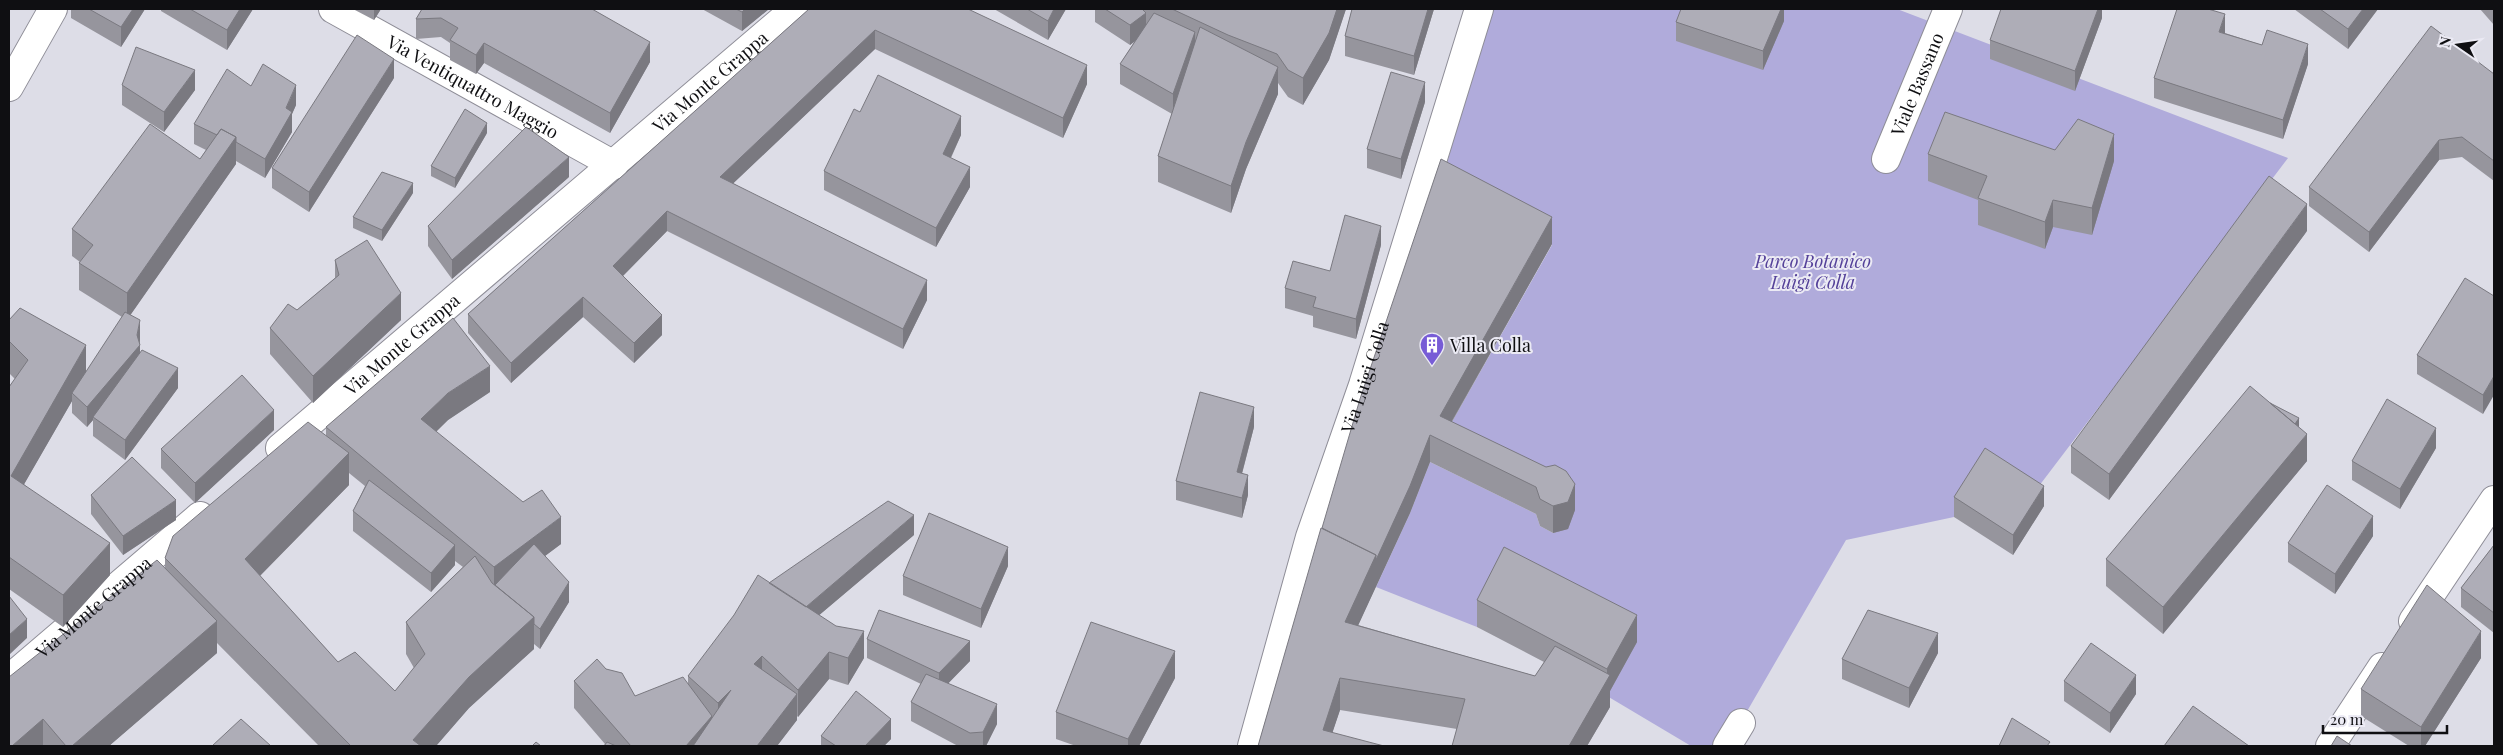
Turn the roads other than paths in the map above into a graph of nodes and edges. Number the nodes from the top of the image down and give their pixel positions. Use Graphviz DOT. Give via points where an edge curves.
graph roads {
  1 [pos="53,9"];
  2 [pos="333,9"];
  3 [pos="795,9"];
  4 [pos="1479,9"];
  5 [pos="1948,9"];
  6 [pos="9,87"];
  7 [pos="1886,159"];
  8 [pos="614,165"];
  9 [pos="258,467"];
  10 [pos="220,499"];
  11 [pos="2494,500"];
  12 [pos="9,679"];
  13 [pos="1741,722"];
  14 [pos="1252,746"];
  15 [pos="1727,746"];
  16 [pos="2330,746"];
  1 -- 6 [label="street"];
  2 -- 8 [label="street, Via Ventiquattro Maggio"];
  3 -- 8 [label="street, Via Monte Grappa"];
  4 -- 14 [label="street, Via Luigi Colla" via="1363,385 1310,537"];
  5 -- 7 [label="street, Viale Bassano"];
  8 -- 9 [label="street, Via Monte Grappa"];
  10 -- 12 [label="street, Via Monte Grappa"];
  11 -- 16 [label="street"];
  13 -- 15 [label="street"];
}
